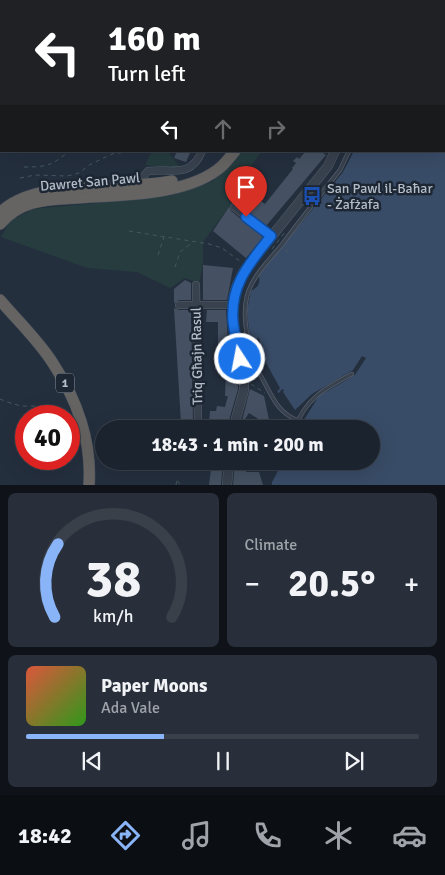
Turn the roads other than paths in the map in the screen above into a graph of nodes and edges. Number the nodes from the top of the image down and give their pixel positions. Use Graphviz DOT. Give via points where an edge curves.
graph roads {
  1 [pos="202,152"];
  2 [pos="225,152"];
  3 [pos="234,152"];
  4 [pos="335,152"];
  5 [pos="349,152"];
  6 [pos="156,170"];
  7 [pos="136,186"];
  8 [pos="156,188"];
  9 [pos="234,207"];
  10 [pos="0,213"];
  11 [pos="0,224"];
  12 [pos="271,236"];
  13 [pos="196,285"];
  14 [pos="0,300"];
  15 [pos="196,305"];
  16 [pos="233,305"];
  17 [pos="179,306"];
  18 [pos="0,311"];
  19 [pos="352,374"];
  20 [pos="198,420"];
  21 [pos="236,420"];
  22 [pos="298,420"];
  23 [pos="228,470"];
  24 [pos="82,485"];
  25 [pos="89,485"];
  26 [pos="227,485"];
  1 -- 6 [label="street" via="198,162 188,168 172,172"];
  2 -- 8 [label="highway, Dawret San Pawl" via="204,170"];
  3 -- 8 [label="highway, Dawret San Pawl" via="221,167 208,175 180,187"];
  4 -- 12 [label="street" via="328,166"];
  5 -- 22 [label="lane" via="340,170 259,272 247,296 244,311 259,373 284,414"];
  6 -- 7 [label="street" via="148,171"];
  6 -- 8 [label="street" via="147,177 147,182"];
  7 -- 8 [label="highway, Dawret San Pawl"];
  7 -- 10 [label="highway, Dawret San Pawl" via="41,192 20,198"];
  8 -- 11 [label="highway, Dawret San Pawl" via="32,203"];
  9 -- 12 [label="street"];
  12 -- 16 [label="street" via="247,266 236,288"];
  13 -- 15 [label="street, Triq Għajn Rasul"];
  14 -- 25 [label="highway, 1" via="54,363 74,400 87,446"];
  15 -- 16 [label="street"];
  15 -- 17 [label="street"];
  15 -- 20 [label="street, Triq Għajn Rasul"];
  16 -- 21 [label="street" via="244,380"];
  18 -- 24 [label="highway, 1" via="46,365 67,401 79,443"];
  19 -- 22 [label="lane" via="318,394"];
  23 -- 26 [label="street"];
}
